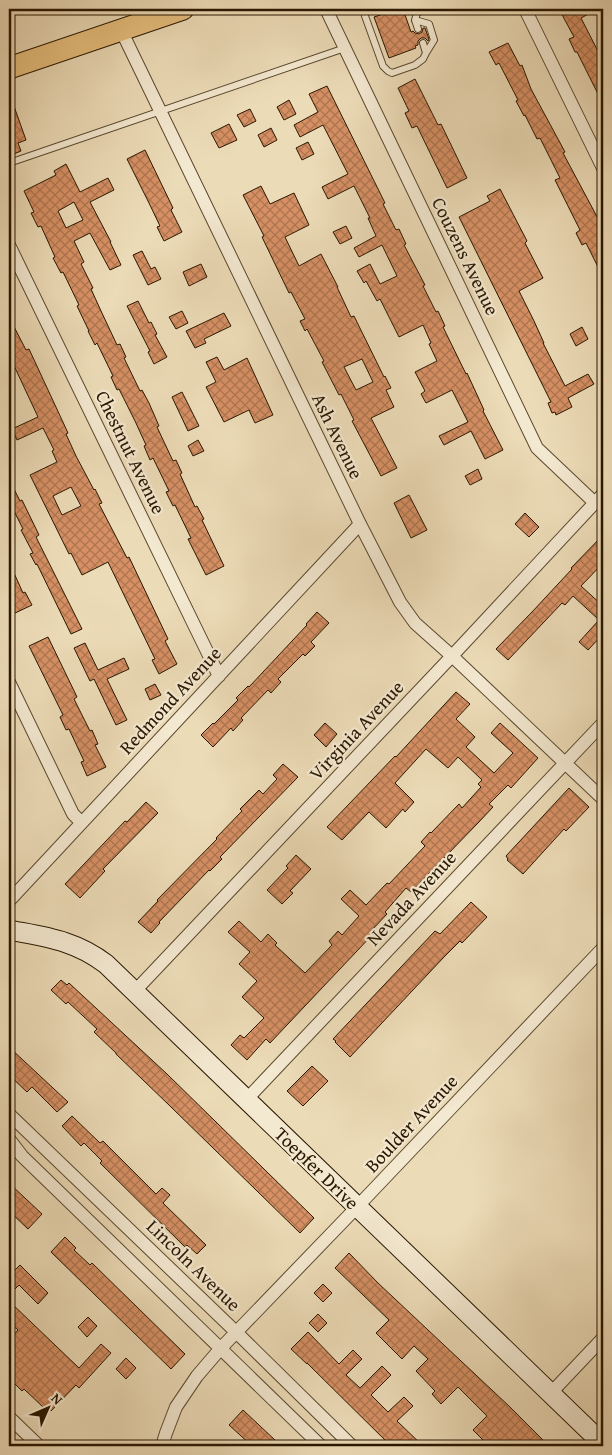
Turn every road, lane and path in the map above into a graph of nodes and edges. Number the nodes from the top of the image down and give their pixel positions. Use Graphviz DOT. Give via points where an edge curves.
graph roads {
  1 [pos="183,9"];
  2 [pos="326,9"];
  3 [pos="364,9"];
  4 [pos="425,9"];
  5 [pos="525,9"];
  6 [pos="415,20"];
  7 [pos="418,29"];
  8 [pos="121,30"];
  9 [pos="424,43"];
  10 [pos="345,48"];
  11 [pos="426,53"];
  12 [pos="9,68"];
  13 [pos="160,112"];
  14 [pos="9,163"];
  15 [pos="603,168"];
  16 [pos="9,245"];
  17 [pos="599,499"];
  18 [pos="360,524"];
  19 [pos="452,656"];
  20 [pos="219,676"];
  21 [pos="9,682"];
  22 [pos="603,723"];
  23 [pos="566,762"];
  24 [pos="603,799"];
  25 [pos="81,822"];
  26 [pos="9,901"];
  27 [pos="9,930"];
  28 [pos="603,948"];
  29 [pos="135,991"];
  30 [pos="246,1100"];
  31 [pos="9,1114"];
  32 [pos="27,1131"];
  33 [pos="10,1145"];
  34 [pos="357,1207"];
  35 [pos="236,1332"];
  36 [pos="603,1338"];
  37 [pos="221,1348"];
  38 [pos="550,1394"];
  39 [pos="9,1417"];
  40 [pos="603,1444"];
  41 [pos="39,1446"];
  42 [pos="162,1446"];
  43 [pos="321,1446"];
  44 [pos="352,1446"];
  1 -- 8 [label="main road"];
  2 -- 10 [label="street, Couzens Avenue"];
  3 -- 11 [label="lane" via="383,66 388,71 392,73 415,65"];
  4 -- 6 [label="lane" via="417,13"];
  5 -- 15 [label="street"];
  6 -- 7 [label="lane"];
  6 -- 11 [label="lane" via="429,24 434,40"];
  8 -- 12 [label="main road"];
  8 -- 13 [label="street, Ash Avenue"];
  9 -- 11 [label="lane"];
  10 -- 13 [label="lane"];
  10 -- 17 [label="street, Couzens Avenue" via="537,448"];
  13 -- 14 [label="lane"];
  13 -- 18 [label="street, Ash Avenue"];
  16 -- 20 [label="street, Chestnut Avenue"];
  17 -- 19 [label="street, Virginia Avenue"];
  18 -- 19 [label="street, Ash Avenue" via="400,602 415,623"];
  18 -- 20 [label="street, Redmond Avenue"];
  19 -- 23 [label="street, Ash Avenue"];
  19 -- 29 [label="street, Virginia Avenue"];
  20 -- 25 [label="street, Redmond Avenue"];
  21 -- 25 [label="street" via="73,814"];
  22 -- 23 [label="street, Nevada Avenue"];
  23 -- 24 [label="street, Ash Avenue"];
  23 -- 30 [label="street, Nevada Avenue"];
  25 -- 26 [label="street, Redmond Avenue"];
  27 -- 29 [label="street, Toepfer Drive" via="77,946 100,960"];
  28 -- 34 [label="street, Boulder Avenue"];
  29 -- 30 [label="street, Toepfer Drive"];
  30 -- 34 [label="street, Toepfer Drive"];
  31 -- 32 [label="street, Lincoln Avenue"];
  32 -- 33 [label="street"];
  32 -- 35 [label="street, Lincoln Avenue"];
  33 -- 37 [label="street"];
  34 -- 35 [label="street, Boulder Avenue"];
  34 -- 38 [label="street, Toepfer Drive"];
  35 -- 37 [label="street, Boulder Avenue"];
  35 -- 44 [label="street, Lincoln Avenue"];
  36 -- 38 [label="street"];
  37 -- 42 [label="street, Boulder Avenue" via="196,1376 176,1406"];
  37 -- 43 [label="street"];
  38 -- 40 [label="street, Toepfer Drive"];
  39 -- 41 [label="street"];
}
